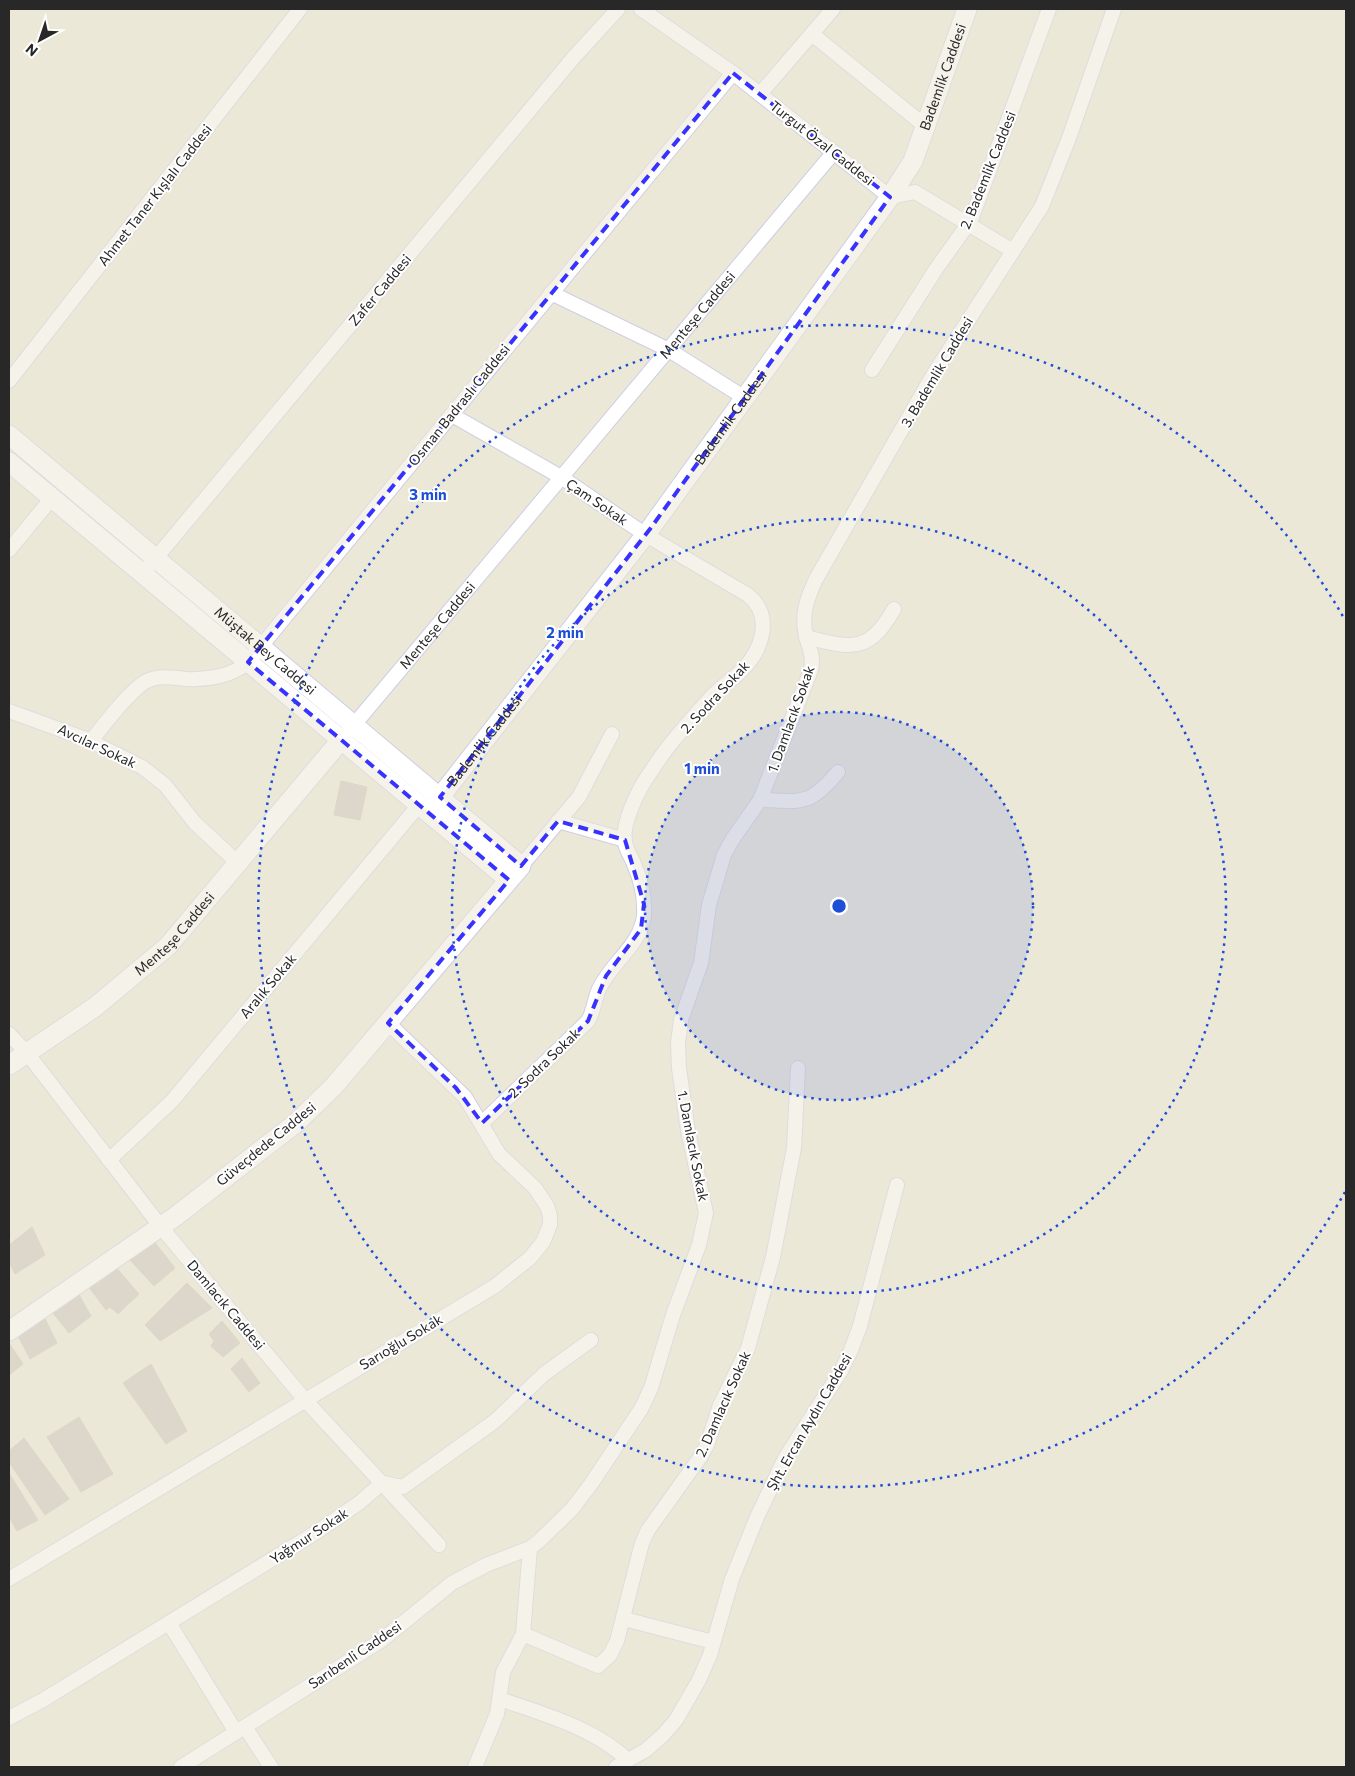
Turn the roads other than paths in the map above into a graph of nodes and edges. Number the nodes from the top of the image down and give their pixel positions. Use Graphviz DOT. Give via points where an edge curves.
graph roads {
  1 [pos="300,9"];
  2 [pos="618,9"];
  3 [pos="641,9"];
  4 [pos="833,9"];
  5 [pos="967,9"];
  6 [pos="1049,9"];
  7 [pos="1114,9"];
  8 [pos="812,34"];
  9 [pos="733,73"];
  10 [pos="760,94"];
  11 [pos="925,126"];
  12 [pos="834,152"];
  13 [pos="890,197"];
  14 [pos="969,224"];
  15 [pos="1013,251"];
  16 [pos="552,293"];
  17 [pos="669,350"];
  18 [pos="872,370"];
  19 [pos="9,381"];
  20 [pos="745,398"];
  21 [pos="452,415"];
  22 [pos="9,435"];
  23 [pos="9,462"];
  24 [pos="562,477"];
  25 [pos="52,498"];
  26 [pos="646,535"];
  27 [pos="9,550"];
  28 [pos="149,567"];
  29 [pos="742,591"];
  30 [pos="894,609"];
  31 [pos="806,636"];
  32 [pos="260,648"];
  33 [pos="248,662"];
  34 [pos="9,711"];
  35 [pos="353,725"];
  36 [pos="612,734"];
  37 [pos="341,740"];
  38 [pos="91,741"];
  39 [pos="838,772"];
  40 [pos="440,797"];
  41 [pos="760,800"];
  42 [pos="419,805"];
  43 [pos="558,822"];
  44 [pos="625,840"];
  45 [pos="238,863"];
  46 [pos="521,866"];
  47 [pos="510,880"];
  48 [pos="388,1023"];
  49 [pos="9,1034"];
  50 [pos="27,1053"];
  51 [pos="9,1065"];
  52 [pos="798,1068"];
  53 [pos="482,1123"];
  54 [pos="109,1160"];
  55 [pos="897,1185"];
  56 [pos="161,1227"];
  57 [pos="9,1331"];
  58 [pos="591,1340"];
  59 [pos="304,1400"];
  60 [pos="382,1483"];
  61 [pos="439,1544"];
  62 [pos="530,1548"];
  63 [pos="9,1579"];
  64 [pos="624,1619"];
  65 [pos="169,1623"];
  66 [pos="523,1634"];
  67 [pos="714,1642"];
  68 [pos="500,1699"];
  69 [pos="9,1718"];
  70 [pos="241,1730"];
  71 [pos="622,1764"];
  72 [pos="181,1767"];
  73 [pos="271,1767"];
  74 [pos="475,1767"];
  1 -- 19 [label="street, Ahmet Taner Kışlalı Caddesi"];
  2 -- 28 [label="street, Zafer Caddesi" via="574,57"];
  3 -- 9 [label="street, Turgut Özal Caddesi"];
  4 -- 8 [label="street"];
  5 -- 11 [label="street, Bademlik Caddesi"];
  6 -- 14 [label="street, 2. Bademlik Caddesi" via="992,170"];
  7 -- 15 [label="street, 3. Bademlik Caddesi" via="1047,196"];
  8 -- 10 [label="street"];
  8 -- 11 [label="street"];
  9 -- 10 [label="street, Turgut Özal Caddesi"];
  9 -- 16 [label="street, Osman Badraslı Caddesi"];
  10 -- 12 [label="street, Turgut Özal Caddesi"];
  11 -- 13 [label="street, Bademlik Caddesi" via="913,162"];
  12 -- 13 [label="street, Turgut Özal Caddesi"];
  12 -- 17 [label="street, Menteşe Caddesi"];
  13 -- 14 [label="street" via="915,192"];
  13 -- 20 [label="street, Bademlik Caddesi"];
  14 -- 15 [label="street"];
  14 -- 18 [label="street, 2. Bademlik Caddesi" via="936,269"];
  15 -- 31 [label="street, 3. Bademlik Caddesi" via="933,375 816,579 805,608"];
  16 -- 17 [label="street"];
  16 -- 21 [label="street, Osman Badraslı Caddesi"];
  17 -- 20 [label="street"];
  17 -- 24 [label="street, Menteşe Caddesi"];
  20 -- 26 [label="street, Bademlik Caddesi"];
  21 -- 24 [label="street, Çam Sokak"];
  21 -- 32 [label="street, Osman Badraslı Caddesi"];
  22 -- 28 [label="street, Müştak Bey Caddesi"];
  23 -- 25 [label="street, Müştak Bey Caddesi"];
  24 -- 26 [label="street, Çam Sokak"];
  24 -- 35 [label="street, Menteşe Caddesi"];
  25 -- 27 [label="street"];
  25 -- 28 [label="street, Müştak Bey Caddesi"];
  26 -- 29 [label="street, Çam Sokak"];
  26 -- 40 [label="street, Bademlik Caddesi"];
  28 -- 32 [label="street, Müştak Bey Caddesi"];
  28 -- 33 [label="street, Müştak Bey Caddesi"];
  29 -- 44 [label="street, 2. Sodra Sokak" via="754,600 761,612 763,628 756,653 716,692 659,758 634,805"];
  30 -- 31 [label="street" via="874,637 862,644 830,643"];
  31 -- 41 [label="street, 1. Damlacık Sokak" via="813,658 811,670"];
  32 -- 33 [label="street, Osman Badraslı Caddesi"];
  32 -- 35 [label="street, Müştak Bey Caddesi"];
  33 -- 37 [label="street, Müştak Bey Caddesi"];
  33 -- 38 [label="street, Osman Badraslı Caddesi" via="223,675 187,679 160,677 144,682"];
  34 -- 38 [label="street, Avcılar Sokak"];
  35 -- 37 [label="street, Menteşe Caddesi"];
  35 -- 40 [label="street, Müştak Bey Caddesi"];
  36 -- 43 [label="street" via="579,797"];
  37 -- 42 [label="street, Müştak Bey Caddesi"];
  37 -- 45 [label="street, Menteşe Caddesi"];
  38 -- 45 [label="street, Avcılar Sokak" via="156,776 195,824"];
  39 -- 41 [label="street" via="824,789 808,800"];
  40 -- 46 [label="street, Müştak Bey Caddesi"];
  41 -- 62 [label="street, 1. Damlacık Sokak" via="724,855 709,905 700,963 680,1028 679,1068 688,1131 705,1202 705,1223 699,1245 641,1410 572,1509"];
  42 -- 47 [label="street, Müştak Bey Caddesi"];
  42 -- 54 [label="street, Aralık Sokak" via="172,1101"];
  43 -- 44 [label="street"];
  43 -- 46 [label="street"];
  44 -- 53 [label="street, 2. Sodra Sokak" via="644,904 641,929 635,942 606,976 588,1021"];
  45 -- 50 [label="street, Menteşe Caddesi" via="168,946 95,1007"];
  46 -- 47 [label="street, Güveçdede Caddesi"];
  47 -- 48 [label="street, Güveçdede Caddesi"];
  48 -- 53 [label="street, Sarıoğlu Sokak" via="465,1097"];
  48 -- 56 [label="street, Güveçdede Caddesi" via="334,1086 296,1123"];
  49 -- 50 [label="street, Damlacık Caddesi"];
  50 -- 51 [label="street, Menteşe Caddesi"];
  50 -- 54 [label="street, Damlacık Caddesi"];
  52 -- 64 [label="street, 2. Damlacık Sokak" via="794,1148 786,1193 748,1348 720,1405 701,1456 642,1543"];
  53 -- 59 [label="street, Sarıoğlu Sokak" via="499,1154 535,1188 547,1206 550,1225 543,1242 530,1258 495,1286"];
  54 -- 56 [label="street, Damlacık Caddesi"];
  55 -- 67 [label="street, Şht. Ercan Aydın Caddesi" via="851,1350 785,1458 756,1517 732,1579"];
  56 -- 57 [label="street, Güveçdede Caddesi"];
  56 -- 59 [label="street, Damlacık Caddesi"];
  58 -- 60 [label="street" via="544,1374 495,1421 403,1487"];
  59 -- 60 [label="street, Damlacık Caddesi"];
  59 -- 63 [label="street, Sarıoğlu Sokak"];
  60 -- 61 [label="street, Damlacık Caddesi"];
  60 -- 65 [label="street, Yağmur Sokak" via="339,1518"];
  62 -- 66 [label="street"];
  62 -- 70 [label="street, Sarıbenli Caddesi" via="486,1564 452,1583 382,1640"];
  64 -- 66 [label="street, 2. Damlacık Sokak" via="610,1655 598,1666"];
  64 -- 67 [label="street"];
  65 -- 69 [label="street, Yağmur Sokak"];
  65 -- 70 [label="street"];
  66 -- 68 [label="street" via="503,1672"];
  67 -- 71 [label="street, Şht. Ercan Aydın Caddesi" via="700,1680 676,1720 652,1745"];
  68 -- 71 [label="street" via="591,1732 614,1747"];
  68 -- 74 [label="street" via="495,1722"];
  70 -- 72 [label="street, Sarıbenli Caddesi"];
  70 -- 73 [label="street"];
}
